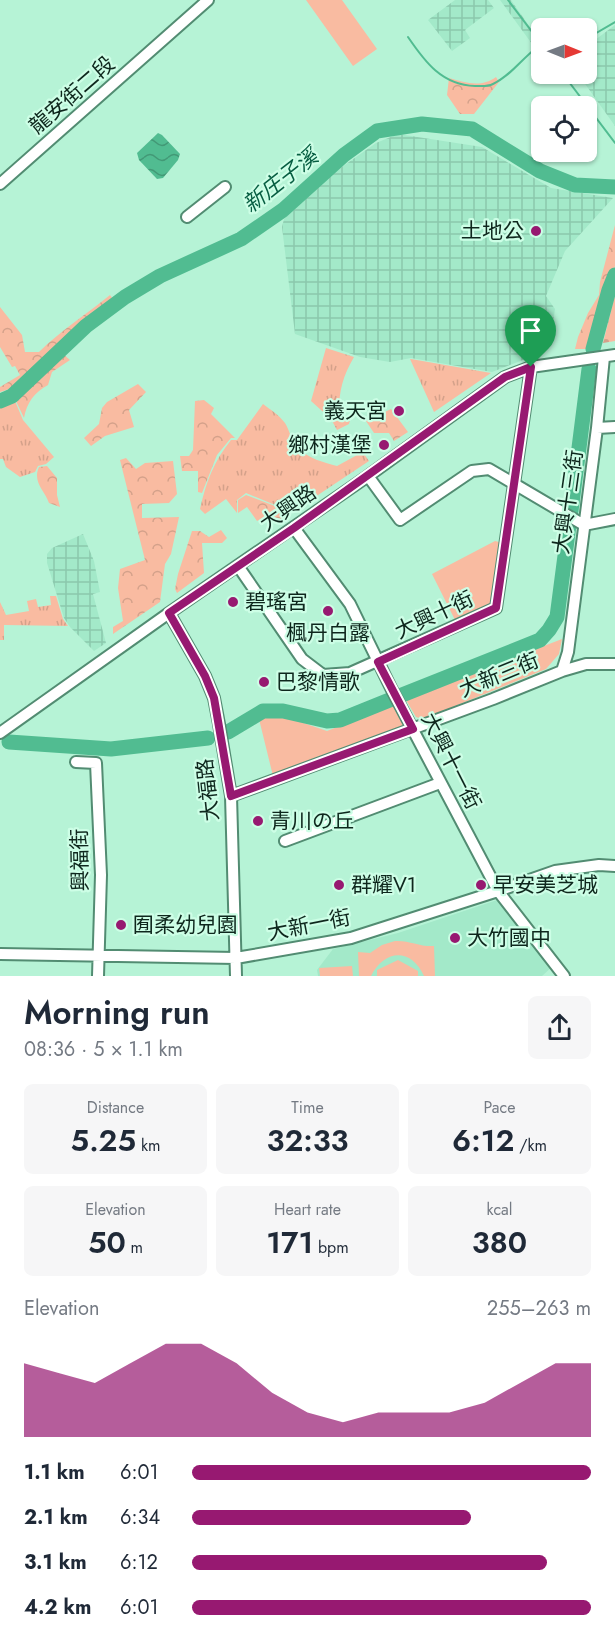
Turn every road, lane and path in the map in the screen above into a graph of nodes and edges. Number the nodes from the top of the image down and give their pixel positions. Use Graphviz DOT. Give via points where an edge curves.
graph roads {
  1 [pos="208,0"];
  2 [pos="0,184"];
  3 [pos="225,187"];
  4 [pos="187,217"];
  5 [pos="609,356"];
  6 [pos="531,367"];
  7 [pos="615,427"];
  8 [pos="597,428"];
  9 [pos="368,476"];
  10 [pos="515,483"];
  11 [pos="615,519"];
  12 [pos="584,525"];
  13 [pos="294,528"];
  14 [pos="238,566"];
  15 [pos="169,613"];
  16 [pos="568,652"];
  17 [pos="378,662"];
  18 [pos="586,664"];
  19 [pos="615,664"];
  20 [pos="562,670"];
  21 [pos="413,729"];
  22 [pos="0,733"];
  23 [pos="76,762"];
  24 [pos="440,783"];
  25 [pos="231,796"];
  26 [pos="285,841"];
  27 [pos="615,866"];
  28 [pos="498,891"];
  29 [pos="0,954"];
  30 [pos="99,956"];
  31 [pos="236,958"];
  32 [pos="98,976"];
  33 [pos="236,976"];
  34 [pos="564,976"];
  1 -- 2 [label="street, 龍安街二段"];
  3 -- 4 [label="street"];
  5 -- 6 [label="street, 大興路"];
  5 -- 8 [label="street, 大興十三街"];
  6 -- 9 [label="street, 大興路" via="505,377"];
  6 -- 10 [label="street, 大興十街"];
  7 -- 8 [label="street"];
  8 -- 12 [label="street, 大興十三街"];
  9 -- 10 [label="street" via="400,520 472,471 489,469"];
  9 -- 13 [label="street, 大興路"];
  10 -- 12 [label="street"];
  10 -- 17 [label="street, 大興十街" via="496,608"];
  11 -- 12 [label="street"];
  12 -- 16 [label="street, 大興十三街"];
  13 -- 14 [label="street, 大興路"];
  13 -- 17 [label="street, 大興十一街" via="350,604"];
  14 -- 15 [label="street, 大興路"];
  14 -- 17 [label="street, 大興十街" via="303,659 323,675 350,673"];
  15 -- 22 [label="street, 大興路"];
  15 -- 25 [label="street, 大福路" via="214,698"];
  16 -- 18 [label="street" via="578,663"];
  16 -- 20 [label="street, 大興十三街"];
  17 -- 21 [label="street, 大興十一街"];
  18 -- 19 [label="street, 大新三街"];
  18 -- 20 [label="street, 大新三街"];
  20 -- 21 [label="street, 大新三街"];
  21 -- 24 [label="street, 大興十一街"];
  21 -- 25 [label="street, 大新三街"];
  23 -- 30 [label="street, 興福街" via="96,763 101,875"];
  24 -- 26 [label="street"];
  24 -- 28 [label="street, 大興十一街"];
  25 -- 31 [label="street, 大福路"];
  27 -- 28 [label="street, 大新一街" via="555,871"];
  28 -- 31 [label="street, 大新一街" via="351,938"];
  28 -- 34 [label="street, 大興十一街"];
  29 -- 30 [label="street, 大新一街"];
  30 -- 31 [label="street, 大新一街"];
  30 -- 32 [label="street, 興福街"];
  31 -- 33 [label="street, 大福路"];
}
